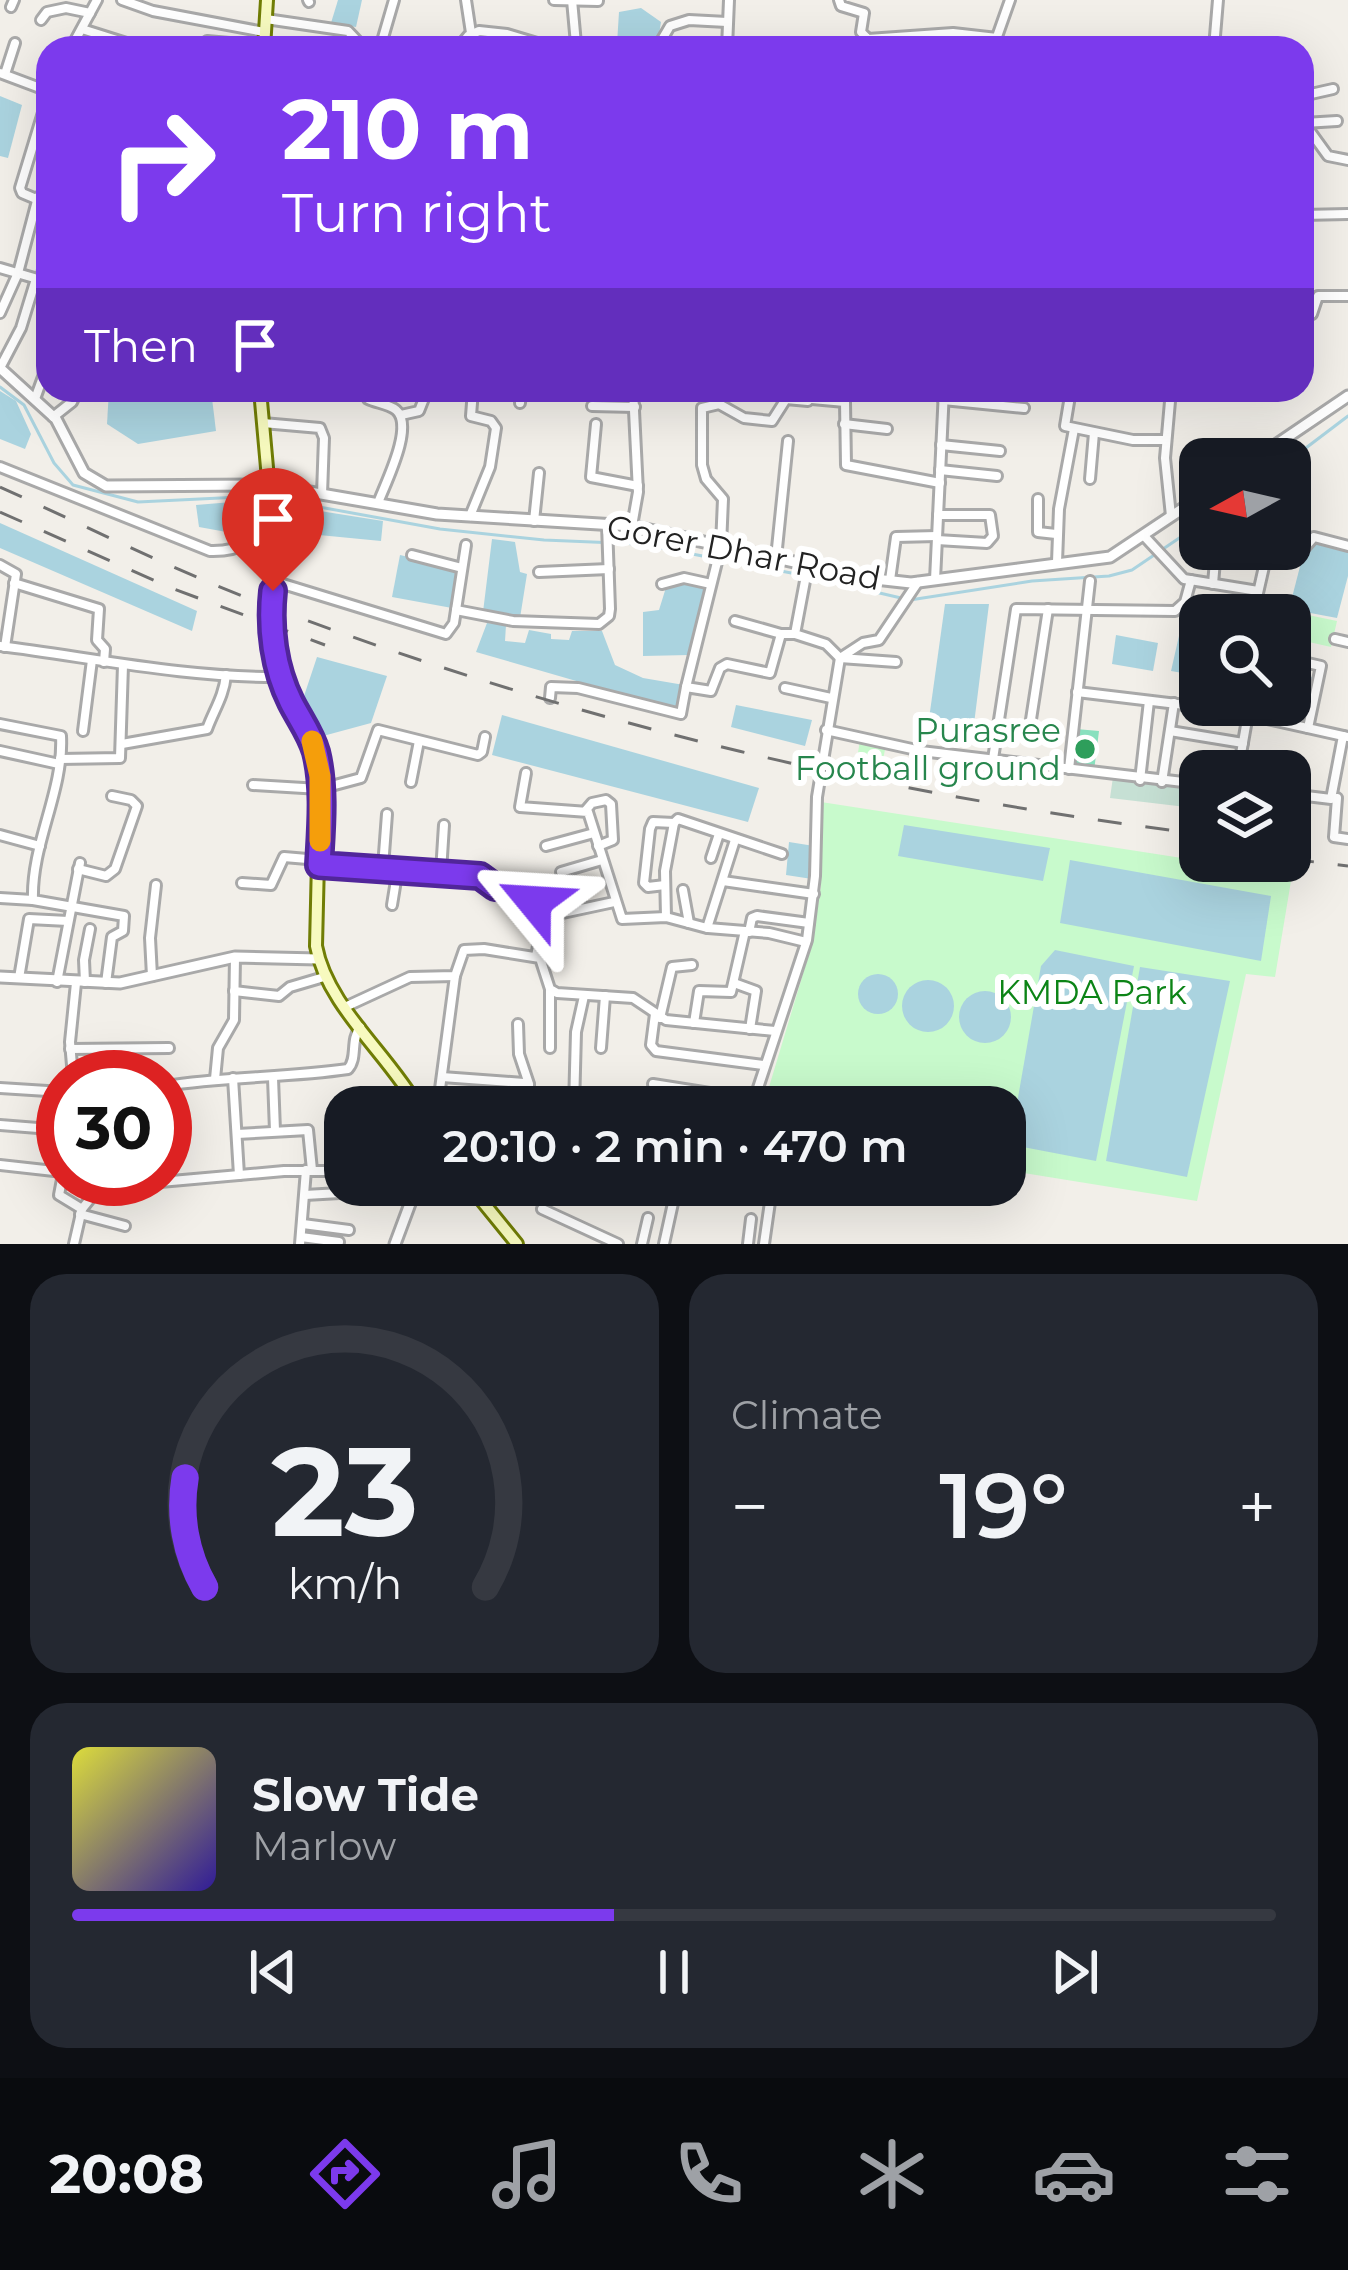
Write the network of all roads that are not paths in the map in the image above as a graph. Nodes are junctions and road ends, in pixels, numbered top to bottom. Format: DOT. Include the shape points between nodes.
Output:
graph roads {
  1 [pos="97,0"];
  2 [pos="122,0"];
  3 [pos="177,0"];
  4 [pos="267,0"];
  5 [pos="394,0"];
  6 [pos="466,0"];
  7 [pos="554,0"];
  8 [pos="573,0"];
  9 [pos="729,0"];
  10 [pos="839,0"];
  11 [pos="1010,0"];
  12 [pos="1218,0"];
  13 [pos="598,1"];
  14 [pos="90,13"];
  15 [pos="179,16"];
  16 [pos="41,20"];
  17 [pos="727,22"];
  18 [pos="265,25"];
  19 [pos="82,28"];
  20 [pos="471,33"];
  21 [pos="504,33"];
  22 [pos="78,36"];
  23 [pos="98,36"];
  24 [pos="264,36"];
  25 [pos="352,36"];
  26 [pos="384,36"];
  27 [pos="468,36"];
  28 [pos="503,36"];
  29 [pos="513,36"];
  30 [pos="575,36"];
  31 [pos="664,36"];
  32 [pos="727,36"];
  33 [pos="859,36"];
  34 [pos="997,36"];
  35 [pos="1215,36"];
  36 [pos="15,43"];
  37 [pos="3,74"];
  38 [pos="36,88"];
  39 [pos="1333,89"];
  40 [pos="1314,93"];
  41 [pos="1337,121"];
  42 [pos="1314,122"];
  43 [pos="36,134"];
  44 [pos="1314,138"];
  45 [pos="1348,160"];
  46 [pos="36,196"];
  47 [pos="36,205"];
  48 [pos="1348,214"];
  49 [pos="1314,215"];
  50 [pos="0,268"];
  51 [pos="18,273"];
  52 [pos="36,278"];
  53 [pos="36,294"];
  54 [pos="1348,296"];
  55 [pos="1314,308"];
  56 [pos="0,313"];
  57 [pos="0,368"];
  58 [pos="1348,396"];
  59 [pos="35,399"];
  60 [pos="38,402"];
  61 [pos="72,402"];
  62 [pos="261,402"];
  63 [pos="374,402"];
  64 [pos="423,402"];
  65 [pos="472,402"];
  66 [pos="634,402"];
  67 [pos="787,402"];
  68 [pos="843,402"];
  69 [pos="944,402"];
  70 [pos="987,402"];
  71 [pos="1069,402"];
  72 [pos="1170,402"];
  73 [pos="719,404"];
  74 [pos="592,406"];
  75 [pos="635,407"];
  76 [pos="1024,408"];
  77 [pos="400,415"];
  78 [pos="53,417"];
  79 [pos="263,423"];
  80 [pos="596,424"];
  81 [pos="844,424"];
  82 [pos="887,429"];
  83 [pos="1075,429"];
  84 [pos="1094,433"];
  85 [pos="1286,438"];
  86 [pos="1166,440"];
  87 [pos="788,441"];
  88 [pos="941,445"];
  89 [pos="1000,451"];
  90 [pos="0,467"];
  91 [pos="940,470"];
  92 [pos="539,473"];
  93 [pos="998,476"];
  94 [pos="1090,479"];
  95 [pos="940,483"];
  96 [pos="638,486"];
  97 [pos="322,494"];
  98 [pos="270,497"];
  99 [pos="1038,500"];
  100 [pos="378,503"];
  101 [pos="1179,510"];
  102 [pos="938,514"];
  103 [pos="470,516"];
  104 [pos="1171,516"];
  105 [pos="534,520"];
  106 [pos="607,524"];
  107 [pos="632,526"];
  108 [pos="1056,534"];
  109 [pos="937,538"];
  110 [pos="1311,541"];
  111 [pos="1149,542"];
  112 [pos="466,545"];
  113 [pos="1348,546"];
  114 [pos="719,554"];
  115 [pos="412,555"];
  116 [pos="776,557"];
  117 [pos="1057,562"];
  118 [pos="0,565"];
  119 [pos="462,568"];
  120 [pos="609,568"];
  121 [pos="1215,570"];
  122 [pos="1263,570"];
  123 [pos="539,572"];
  124 [pos="807,572"];
  125 [pos="890,580"];
  126 [pos="935,580"];
  127 [pos="1191,580"];
  128 [pos="273,581"];
  129 [pos="1090,581"];
  130 [pos="14,584"];
  131 [pos="662,584"];
  132 [pos="711,584"];
  133 [pos="1214,584"];
  134 [pos="915,586"];
  135 [pos="1258,591"];
  136 [pos="1257,594"];
  137 [pos="1048,609"];
  138 [pos="1090,609"];
  139 [pos="456,610"];
  140 [pos="735,621"];
  141 [pos="782,634"];
  142 [pos="795,634"];
  143 [pos="1335,639"];
  144 [pos="1348,642"];
  145 [pos="2,646"];
  146 [pos="840,658"];
  147 [pos="92,660"];
  148 [pos="104,662"];
  149 [pos="896,662"];
  150 [pos="123,664"];
  151 [pos="1311,664"];
  152 [pos="226,675"];
  153 [pos="282,677"];
  154 [pos="686,687"];
  155 [pos="785,688"];
  156 [pos="1077,692"];
  157 [pos="550,698"];
  158 [pos="831,698"];
  159 [pos="1149,701"];
  160 [pos="1174,704"];
  161 [pos="1179,704"];
  162 [pos="1311,714"];
  163 [pos="0,724"];
  164 [pos="1246,726"];
  165 [pos="1299,726"];
  166 [pos="1308,728"];
  167 [pos="826,730"];
  168 [pos="83,731"];
  169 [pos="1170,731"];
  170 [pos="1346,734"];
  171 [pos="485,737"];
  172 [pos="1028,739"];
  173 [pos="419,741"];
  174 [pos="1243,742"];
  175 [pos="122,744"];
  176 [pos="1242,750"];
  177 [pos="0,751"];
  178 [pos="993,759"];
  179 [pos="59,761"];
  180 [pos="1069,769"];
  181 [pos="526,772"];
  182 [pos="1140,780"];
  183 [pos="411,782"];
  184 [pos="1162,782"];
  185 [pos="1179,783"];
  186 [pos="253,785"];
  187 [pos="320,789"];
  188 [pos="1311,795"];
  189 [pos="112,796"];
  190 [pos="1334,797"];
  191 [pos="1348,799"];
  192 [pos="586,810"];
  193 [pos="387,814"];
  194 [pos="674,824"];
  195 [pos="444,825"];
  196 [pos="594,833"];
  197 [pos="719,834"];
  198 [pos="0,836"];
  199 [pos="1348,839"];
  200 [pos="735,840"];
  201 [pos="40,846"];
  202 [pos="546,846"];
  203 [pos="598,846"];
  204 [pos="782,854"];
  205 [pos="711,858"];
  206 [pos="602,860"];
  207 [pos="319,863"];
  208 [pos="383,867"];
  209 [pos="398,868"];
  210 [pos="441,872"];
  211 [pos="561,872"];
  212 [pos="723,881"];
  213 [pos="242,883"];
  214 [pos="156,885"];
  215 [pos="665,885"];
  216 [pos="683,890"];
  217 [pos="814,894"];
  218 [pos="0,898"];
  219 [pos="33,900"];
  220 [pos="614,902"];
  221 [pos="392,905"];
  222 [pos="70,908"];
  223 [pos="666,917"];
  224 [pos="542,920"];
  225 [pos="68,921"];
  226 [pos="689,923"];
  227 [pos="809,923"];
  228 [pos="707,928"];
  229 [pos="90,929"];
  230 [pos="747,932"];
  231 [pos="806,942"];
  232 [pos="536,956"];
  233 [pos="235,957"];
  234 [pos="318,959"];
  235 [pos="692,965"];
  236 [pos="0,976"];
  237 [pos="455,976"];
  238 [pos="324,977"];
  239 [pos="19,978"];
  240 [pos="152,978"];
  241 [pos="57,982"];
  242 [pos="80,983"];
  243 [pos="106,983"];
  244 [pos="734,983"];
  245 [pos="550,989"];
  246 [pos="234,991"];
  247 [pos="584,996"];
  248 [pos="605,996"];
  249 [pos="345,1007"];
  250 [pos="658,1016"];
  251 [pos="694,1023"];
  252 [pos="518,1024"];
  253 [pos="361,1026"];
  254 [pos="750,1029"];
  255 [pos="776,1031"];
  256 [pos="169,1048"];
  257 [pos="550,1048"];
  258 [pos="601,1048"];
  259 [pos="70,1049"];
  260 [pos="763,1065"];
  261 [pos="233,1078"];
  262 [pos="273,1078"];
  263 [pos="442,1078"];
  264 [pos="215,1079"];
  265 [pos="192,1082"];
  266 [pos="653,1084"];
  267 [pos="529,1085"];
  268 [pos="407,1086"];
  269 [pos="440,1086"];
  270 [pos="575,1086"];
  271 [pos="666,1086"];
  272 [pos="758,1086"];
  273 [pos="0,1088"];
  274 [pos="36,1090"];
  275 [pos="0,1125"];
  276 [pos="36,1128"];
  277 [pos="275,1131"];
  278 [pos="238,1134"];
  279 [pos="0,1165"];
  280 [pos="36,1170"];
  281 [pos="309,1170"];
  282 [pos="324,1170"];
  283 [pos="239,1175"];
  284 [pos="192,1179"];
  285 [pos="324,1193"];
  286 [pos="305,1195"];
  287 [pos="74,1206"];
  288 [pos="85,1206"];
  289 [pos="409,1206"];
  290 [pos="485,1206"];
  291 [pos="673,1206"];
  292 [pos="769,1206"];
  293 [pos="542,1209"];
  294 [pos="81,1211"];
  295 [pos="648,1218"];
  296 [pos="751,1219"];
  297 [pos="302,1224"];
  298 [pos="125,1226"];
  299 [pos="349,1230"];
  300 [pos="300,1241"];
  301 [pos="339,1242"];
  302 [pos="514,1243"];
  303 [pos="74,1244"];
  304 [pos="395,1244"];
  305 [pos="618,1244"];
  306 [pos="642,1244"];
  307 [pos="664,1244"];
  308 [pos="748,1244"];
  309 [pos="764,1244"];
  1 -- 14 [label="street"];
  2 -- 15 [label="street"];
  3 -- 15 [label="street"];
  4 -- 18 [label="main road"];
  5 -- 26 [label="street"];
  6 -- 20 [label="street"];
  7 -- 8 [label="street"];
  8 -- 13 [label="street"];
  8 -- 30 [label="street"];
  9 -- 17 [label="street"];
  10 -- 33 [label="street" via="864,13"];
  11 -- 34 [label="street"];
  12 -- 35 [label="street"];
  14 -- 16 [label="street" via="60,8"];
  14 -- 19 [label="street"];
  15 -- 18 [label="street"];
  17 -- 31 [label="street" via="688,20"];
  17 -- 32 [label="street"];
  18 -- 24 [label="main road"];
  18 -- 25 [label="street"];
  19 -- 22 [label="street"];
  19 -- 23 [label="street"];
  20 -- 21 [label="street"];
  20 -- 27 [label="street"];
  21 -- 28 [label="street"];
  21 -- 29 [label="street"];
  36 -- 37 [label="street"];
  37 -- 38 [label="street"];
  39 -- 40 [label="street"];
  41 -- 42 [label="street"];
  43 -- 46 [label="street" via="20,188"];
  44 -- 45 [label="street" via="1324,152"];
  47 -- 51 [label="street"];
  48 -- 49 [label="street"];
  50 -- 51 [label="street"];
  51 -- 52 [label="street"];
  51 -- 56 [label="street"];
  53 -- 57 [label="street"];
  54 -- 55 [label="street" via="1318,296"];
  57 -- 59 [label="street, Gorer Dhar Road"];
  58 -- 85 [label="street"];
  60 -- 78 [label="street, Gorer Dhar Road"];
  61 -- 78 [label="street"];
  62 -- 79 [label="main road"];
  63 -- 77 [label="street"];
  64 -- 77 [label="street" via="419,411"];
  65 -- 103 [label="street" via="471,416 496,428"];
  66 -- 75 [label="street"];
  67 -- 73 [label="street" via="767,422"];
  68 -- 81 [label="street"];
  69 -- 88 [label="street"];
  70 -- 76 [label="street"];
  71 -- 83 [label="street" via="1064,424"];
  72 -- 86 [label="street"];
  73 -- 114 [label="street" via="702,408 699,430 703,473 723,499"];
  74 -- 75 [label="street"];
  75 -- 96 [label="street"];
  77 -- 100 [label="street" via="399,448"];
  78 -- 98 [label="street, Gorer Dhar Road" via="77,465 106,486"];
  79 -- 97 [label="street" via="320,428"];
  79 -- 98 [label="main road"];
  80 -- 96 [label="street" via="591,477"];
  81 -- 82 [label="street"];
  81 -- 95 [label="street" via="850,467"];
  83 -- 84 [label="street"];
  83 -- 108 [label="street"];
  84 -- 86 [label="street"];
  84 -- 94 [label="street"];
  86 -- 104 [label="street"];
  87 -- 116 [label="street"];
  88 -- 89 [label="street"];
  88 -- 91 [label="street"];
  90 -- 98 [label="street" via="210,551 231,552 256,538"];
  91 -- 93 [label="street"];
  91 -- 95 [label="street"];
  92 -- 105 [label="street"];
  95 -- 102 [label="street"];
  96 -- 107 [label="street"];
  97 -- 98 [label="street, Gorer Dhar Road"];
  97 -- 100 [label="street, Gorer Dhar Road"];
  98 -- 128 [label="main road"];
  99 -- 108 [label="street" via="1038,532"];
  100 -- 103 [label="street, Gorer Dhar Road"];
  101 -- 104 [label="street, Gorer Dhar Road"];
  102 -- 109 [label="street"];
  102 -- 109 [label="street" via="990,515 993,536"];
  103 -- 105 [label="street, Gorer Dhar Road"];
  104 -- 111 [label="street, Gorer Dhar Road"];
  105 -- 106 [label="street, Gorer Dhar Road"];
  106 -- 107 [label="street, Gorer Dhar Road"];
  106 -- 120 [label="street"];
  107 -- 114 [label="street, Gorer Dhar Road"];
  108 -- 117 [label="street"];
  109 -- 125 [label="street" via="896,537"];
  109 -- 126 [label="street"];
  110 -- 113 [label="street"];
  111 -- 117 [label="street, Gorer Dhar Road" via="1110,557"];
  111 -- 127 [label="street"];
  112 -- 119 [label="street"];
  114 -- 116 [label="street, Gorer Dhar Road"];
  114 -- 132 [label="street"];
  115 -- 119 [label="street"];
  116 -- 124 [label="street, Gorer Dhar Road"];
  117 -- 126 [label="street, Gorer Dhar Road"];
  118 -- 130 [label="street" via="14,572"];
  119 -- 139 [label="street"];
  120 -- 123 [label="street"];
  120 -- 139 [label="street" via="609,616 599,624"];
  121 -- 133 [label="street"];
  122 -- 135 [label="street"];
  124 -- 125 [label="street, Gorer Dhar Road"];
  124 -- 142 [label="street"];
  125 -- 134 [label="street, Gorer Dhar Road"];
  126 -- 134 [label="street, Gorer Dhar Road"];
  127 -- 133 [label="street"];
  127 -- 138 [label="street" via="1175,611"];
  128 -- 139 [label="street" via="446,634"];
  128 -- 153 [label="main road"];
  129 -- 138 [label="street"];
  130 -- 145 [label="street"];
  130 -- 148 [label="street" via="99,609"];
  131 -- 132 [label="street"];
  132 -- 154 [label="street"];
  133 -- 135 [label="street"];
  134 -- 146 [label="street" via="879,640"];
  135 -- 136 [label="street"];
  137 -- 138 [label="street"];
  137 -- 172 [label="street"];
  137 -- 178 [label="street" via="1013,613"];
  138 -- 156 [label="street"];
  140 -- 141 [label="street"];
  141 -- 142 [label="street"];
  141 -- 154 [label="street" via="770,673 723,665 711,691"];
  142 -- 146 [label="street"];
  143 -- 144 [label="street"];
  145 -- 147 [label="street"];
  146 -- 149 [label="street"];
  146 -- 158 [label="street"];
  147 -- 148 [label="street"];
  147 -- 168 [label="street"];
  148 -- 150 [label="street"];
  150 -- 152 [label="street"];
  150 -- 175 [label="street"];
  151 -- 162 [label="street" via="1321,666"];
  152 -- 153 [label="street"];
  152 -- 175 [label="street" via="207,729"];
  153 -- 187 [label="main road" via="315,747"];
  154 -- 157 [label="street" via="678,715 578,688 550,687"];
  155 -- 158 [label="street"];
  156 -- 159 [label="street"];
  156 -- 180 [label="street"];
  158 -- 167 [label="street"];
  159 -- 160 [label="street"];
  159 -- 182 [label="street"];
  160 -- 161 [label="street"];
  160 -- 169 [label="street"];
  163 -- 179 [label="street" via="58,733"];
  164 -- 174 [label="street"];
  165 -- 166 [label="street"];
  166 -- 170 [label="street"];
  167 -- 178 [label="street"];
  167 -- 217 [label="street"];
  169 -- 174 [label="street"];
  169 -- 184 [label="street"];
  170 -- 190 [label="street"];
  171 -- 173 [label="street" via="478,755"];
  173 -- 183 [label="street"];
  173 -- 187 [label="street" via="378,730 361,778"];
  174 -- 176 [label="street"];
  175 -- 179 [label="street" via="115,760"];
  177 -- 179 [label="street"];
  178 -- 180 [label="street"];
  179 -- 201 [label="street"];
  180 -- 182 [label="street"];
  181 -- 192 [label="street" via="520,807"];
  182 -- 184 [label="street"];
  184 -- 185 [label="street"];
  186 -- 187 [label="street"];
  187 -- 207 [label="main road"];
  188 -- 190 [label="street"];
  189 -- 222 [label="street" via="137,806 115,869 106,876 79,866"];
  190 -- 191 [label="street"];
  190 -- 199 [label="street" via="1334,837"];
  192 -- 196 [label="street"];
  192 -- 203 [label="street" via="611,804 613,840"];
  193 -- 208 [label="street"];
  194 -- 197 [label="street" via="681,819"];
  194 -- 215 [label="street"];
  194 -- 215 [label="street" via="651,824 644,883"];
  195 -- 210 [label="street"];
  196 -- 202 [label="street"];
  196 -- 203 [label="street"];
  197 -- 200 [label="street"];
  197 -- 205 [label="street"];
  198 -- 201 [label="street"];
  200 -- 204 [label="street"];
  200 -- 212 [label="street"];
  201 -- 219 [label="street"];
  203 -- 206 [label="street"];
  206 -- 211 [label="street"];
  206 -- 220 [label="street"];
  207 -- 208 [label="street"];
  207 -- 213 [label="street" via="284,857 271,885"];
  207 -- 234 [label="main road"];
  208 -- 209 [label="street"];
  209 -- 210 [label="street"];
  209 -- 221 [label="street"];
  210 -- 224 [label="street" via="518,888"];
  212 -- 217 [label="street"];
  212 -- 228 [label="street"];
  214 -- 240 [label="street"];
  215 -- 223 [label="street"];
  216 -- 226 [label="street"];
  217 -- 227 [label="street"];
  218 -- 219 [label="street"];
  219 -- 222 [label="street"];
  220 -- 223 [label="street" via="622,919"];
  220 -- 224 [label="street"];
  222 -- 225 [label="street"];
  222 -- 243 [label="street" via="125,918 112,938"];
  223 -- 226 [label="street"];
  224 -- 232 [label="street"];
  225 -- 239 [label="street" via="28,919"];
  225 -- 241 [label="street"];
  226 -- 228 [label="street"];
  227 -- 230 [label="street" via="754,916"];
  227 -- 231 [label="street"];
  228 -- 230 [label="street"];
  229 -- 242 [label="street"];
  230 -- 231 [label="street"];
  230 -- 244 [label="street"];
  231 -- 255 [label="street"];
  232 -- 237 [label="street" via="470,948"];
  232 -- 245 [label="street"];
  233 -- 234 [label="street"];
  233 -- 240 [label="street"];
  233 -- 246 [label="street"];
  234 -- 238 [label="main road"];
  235 -- 250 [label="street" via="672,967"];
  236 -- 239 [label="street"];
  237 -- 249 [label="street" via="410,976"];
  237 -- 263 [label="street"];
  238 -- 246 [label="street" via="279,996"];
  238 -- 249 [label="main road"];
  239 -- 241 [label="street"];
  240 -- 243 [label="street"];
  241 -- 242 [label="street"];
  242 -- 243 [label="street"];
  242 -- 259 [label="street"];
  244 -- 251 [label="street" via="730,993 699,991"];
  244 -- 254 [label="street" via="756,991"];
  245 -- 247 [label="street"];
  245 -- 257 [label="street"];
  246 -- 264 [label="street"];
  247 -- 248 [label="street"];
  247 -- 270 [label="street"];
  248 -- 250 [label="street" via="640,1000"];
  248 -- 258 [label="street"];
  249 -- 253 [label="main road"];
  250 -- 251 [label="street"];
  250 -- 260 [label="street" via="656,1051"];
  251 -- 254 [label="street"];
  252 -- 267 [label="street"];
  253 -- 262 [label="street" via="348,1069"];
  253 -- 268 [label="main road"];
  254 -- 255 [label="street"];
  255 -- 260 [label="street"];
  256 -- 259 [label="street"];
  260 -- 272 [label="street"];
  261 -- 262 [label="street"];
  261 -- 264 [label="street"];
  261 -- 278 [label="street"];
  262 -- 277 [label="street"];
  263 -- 267 [label="street"];
  263 -- 269 [label="street"];
  264 -- 265 [label="street"];
  266 -- 271 [label="street"];
  273 -- 274 [label="street"];
  275 -- 276 [label="street"];
  277 -- 278 [label="street"];
  277 -- 281 [label="street" via="309,1131"];
  278 -- 283 [label="street"];
  279 -- 280 [label="street"];
  281 -- 282 [label="street"];
  281 -- 283 [label="street"];
  281 -- 286 [label="street"];
  283 -- 284 [label="street"];
  285 -- 286 [label="street"];
  286 -- 297 [label="street"];
  287 -- 294 [label="street"];
  288 -- 294 [label="street"];
  289 -- 304 [label="street"];
  290 -- 302 [label="main road"];
  291 -- 307 [label="street"];
  292 -- 309 [label="street"];
  293 -- 305 [label="street"];
  294 -- 298 [label="street"];
  294 -- 303 [label="street"];
  295 -- 306 [label="street"];
  296 -- 308 [label="street"];
  297 -- 299 [label="street"];
  297 -- 300 [label="street"];
  300 -- 301 [label="street"];
}
